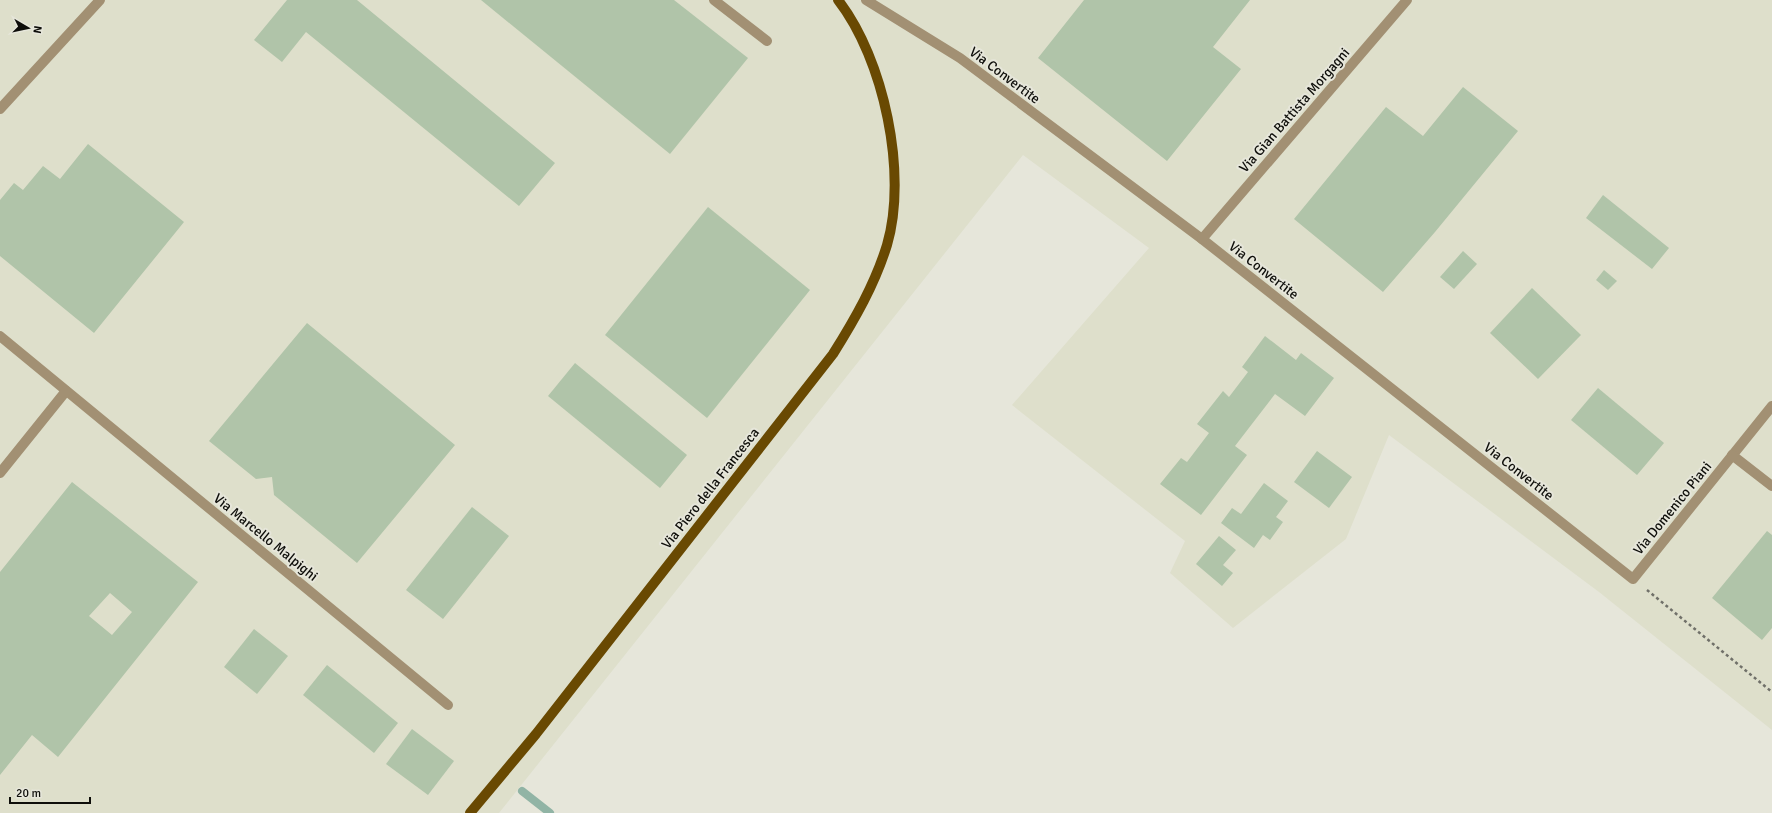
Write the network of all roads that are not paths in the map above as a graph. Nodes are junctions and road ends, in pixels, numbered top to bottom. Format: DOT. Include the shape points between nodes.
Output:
graph roads {
  1 [pos="100,0"];
  2 [pos="714,0"];
  3 [pos="838,0"];
  4 [pos="866,0"];
  5 [pos="1407,0"];
  6 [pos="766,40"];
  7 [pos="0,109"];
  8 [pos="1202,239"];
  9 [pos="0,336"];
  10 [pos="66,391"];
  11 [pos="1772,406"];
  12 [pos="1732,455"];
  13 [pos="0,474"];
  14 [pos="1772,486"];
  15 [pos="1633,579"];
  16 [pos="448,705"];
  17 [pos="470,813"];
  1 -- 7 [label="street"];
  2 -- 6 [label="street"];
  3 -- 17 [label="main road, Via Piero della Francesca" via="858,32 874,69 893,145 893,213 887,244 875,279 833,354 541,728"];
  4 -- 8 [label="street, Via Convertite" via="960,58"];
  5 -- 8 [label="street, Via Gian Battista Morgagni"];
  8 -- 15 [label="street, Via Convertite"];
  9 -- 10 [label="street, Via Marcello Malpighi"];
  10 -- 13 [label="street"];
  10 -- 16 [label="street, Via Marcello Malpighi"];
  11 -- 12 [label="street, Via Domenico Piani"];
  12 -- 14 [label="street"];
  12 -- 15 [label="street, Via Domenico Piani"];
}
